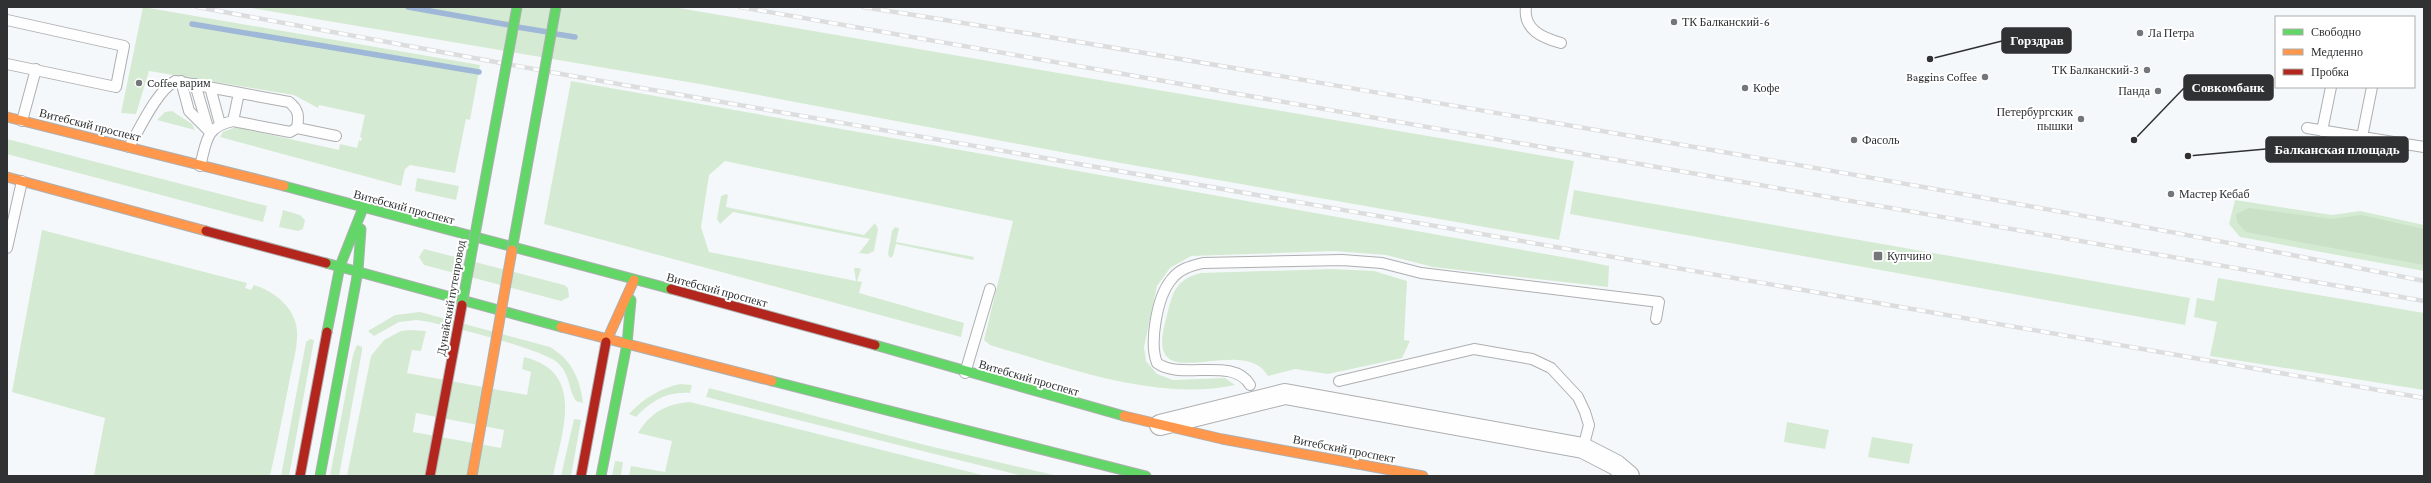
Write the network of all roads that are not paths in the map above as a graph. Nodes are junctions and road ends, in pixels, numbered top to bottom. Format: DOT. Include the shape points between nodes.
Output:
graph roads {
  1 [pos="517,7"];
  2 [pos="556,7"];
  3 [pos="1526,7"];
  4 [pos="7,20"];
  5 [pos="1561,43"];
  6 [pos="7,64"];
  7 [pos="36,70"];
  8 [pos="181,80"];
  9 [pos="195,84"];
  10 [pos="210,87"];
  11 [pos="2330,88"];
  12 [pos="2372,88"];
  13 [pos="239,93"];
  14 [pos="7,118"];
  15 [pos="22,121"];
  16 [pos="233,121"];
  17 [pos="220,124"];
  18 [pos="297,128"];
  19 [pos="2307,128"];
  20 [pos="2322,131"];
  21 [pos="210,132"];
  22 [pos="336,136"];
  23 [pos="2362,137"];
  24 [pos="129,146"];
  25 [pos="2424,147"];
  26 [pos="200,166"];
  27 [pos="7,177"];
  28 [pos="22,181"];
  29 [pos="363,208"];
  30 [pos="9,232"];
  31 [pos="7,248"];
  32 [pos="340,266"];
  33 [pos="358,271"];
  34 [pos="634,280"];
  35 [pos="990,288"];
  36 [pos="1656,319"];
  37 [pos="607,339"];
  38 [pos="627,344"];
  39 [pos="965,373"];
  40 [pos="1339,381"];
  41 [pos="1250,385"];
  42 [pos="1160,425"];
  43 [pos="1583,448"];
  44 [pos="300,476"];
  45 [pos="320,476"];
  46 [pos="430,476"];
  47 [pos="472,476"];
  48 [pos="581,476"];
  49 [pos="601,476"];
  50 [pos="1146,476"];
  51 [pos="1423,476"];
  52 [pos="1629,476"];
  1 -- 46 [label="main road, Дунайский путепровод, bridge"];
  2 -- 47 [label="main road, bridge"];
  3 -- 5 [label="lane" via="1527,21 1534,32 1545,39"];
  4 -- 7 [label="lane" via="124,46 116,87"];
  6 -- 7 [label="lane"];
  7 -- 15 [label="lane"];
  8 -- 9 [label="lane"];
  8 -- 21 [label="lane" via="189,111"];
  8 -- 24 [label="lane" via="170,84"];
  9 -- 10 [label="lane"];
  9 -- 21 [label="lane"];
  10 -- 13 [label="lane"];
  10 -- 17 [label="lane"];
  11 -- 20 [label="lane"];
  12 -- 23 [label="lane"];
  13 -- 16 [label="lane"];
  13 -- 18 [label="lane" via="289,102 298,111"];
  14 -- 15 [label="main road, Витебский проспект"];
  15 -- 24 [label="main road, Витебский проспект"];
  16 -- 17 [label="lane"];
  16 -- 18 [label="lane" via="290,132"];
  17 -- 21 [label="lane"];
  18 -- 22 [label="lane"];
  19 -- 20 [label="lane"];
  20 -- 23 [label="lane"];
  21 -- 26 [label="lane"];
  23 -- 25 [label="lane"];
  24 -- 26 [label="main road, Витебский проспект"];
  26 -- 29 [label="main road, Витебский проспект"];
  27 -- 28 [label="main road"];
  28 -- 30 [label="lane"];
  28 -- 32 [label="main road"];
  29 -- 32 [label="main road"];
  29 -- 33 [label="main road"];
  29 -- 34 [label="main road, Витебский проспект"];
  30 -- 31 [label="lane"];
  32 -- 33 [label="main road"];
  32 -- 44 [label="main road"];
  33 -- 37 [label="main road"];
  33 -- 45 [label="main road"];
  34 -- 37 [label="main road"];
  34 -- 38 [label="main road"];
  34 -- 39 [label="main road, Витебский проспект" via="870,344"];
  35 -- 39 [label="lane"];
  36 -- 41 [label="lane" via="1659,302 1421,273 1382,263 1334,260 1203,263 1189,266 1179,272 1165,287 1152,344 1157,363 1174,370 1227,371 1241,376"];
  37 -- 38 [label="main road"];
  37 -- 48 [label="main road"];
  38 -- 49 [label="main road"];
  38 -- 50 [label="main road"];
  39 -- 42 [label="main road, Витебский проспект"];
  40 -- 43 [label="lane" via="1474,349 1532,359 1551,368 1578,397 1589,425"];
  42 -- 43 [label="street" via="1285,394"];
  42 -- 51 [label="main road, Витебский проспект"];
  43 -- 52 [label="street" via="1616,465"];
}
